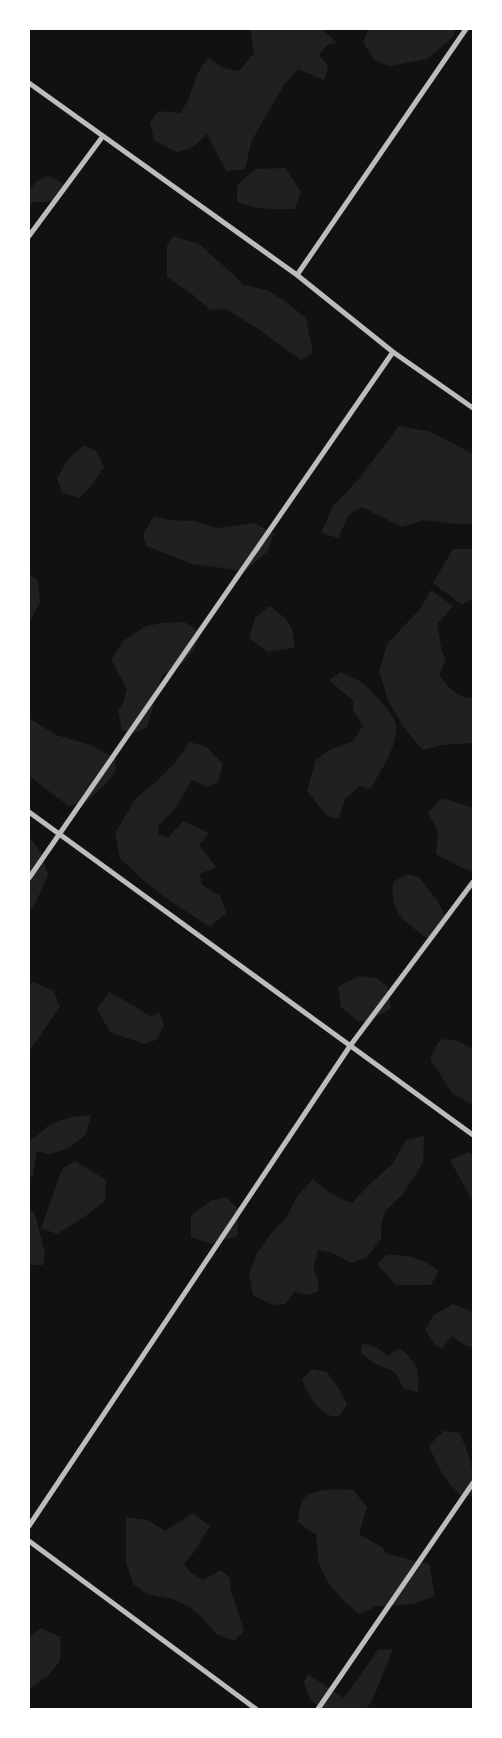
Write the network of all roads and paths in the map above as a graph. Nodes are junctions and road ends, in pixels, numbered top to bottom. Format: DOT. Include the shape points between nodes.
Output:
graph roads {
  1 [pos="466,29"];
  2 [pos="29,83"];
  3 [pos="103,136"];
  4 [pos="29,236"];
  5 [pos="297,275"];
  6 [pos="393,352"];
  7 [pos="473,408"];
  8 [pos="29,812"];
  9 [pos="59,833"];
  10 [pos="29,878"];
  11 [pos="473,882"];
  12 [pos="350,1046"];
  13 [pos="473,1135"];
  14 [pos="473,1483"];
  15 [pos="29,1526"];
  16 [pos="29,1541"];
  17 [pos="256,1709"];
  18 [pos="318,1709"];
  1 -- 5 [label="street"];
  2 -- 3 [label="street"];
  3 -- 4 [label="street"];
  3 -- 5 [label="street"];
  5 -- 6 [label="street"];
  6 -- 7 [label="street"];
  6 -- 9 [label="street"];
  8 -- 9 [label="street"];
  9 -- 10 [label="street"];
  9 -- 12 [label="street"];
  11 -- 12 [label="street"];
  12 -- 13 [label="street"];
  12 -- 15 [label="street"];
  14 -- 18 [label="street"];
  16 -- 17 [label="street"];
}
